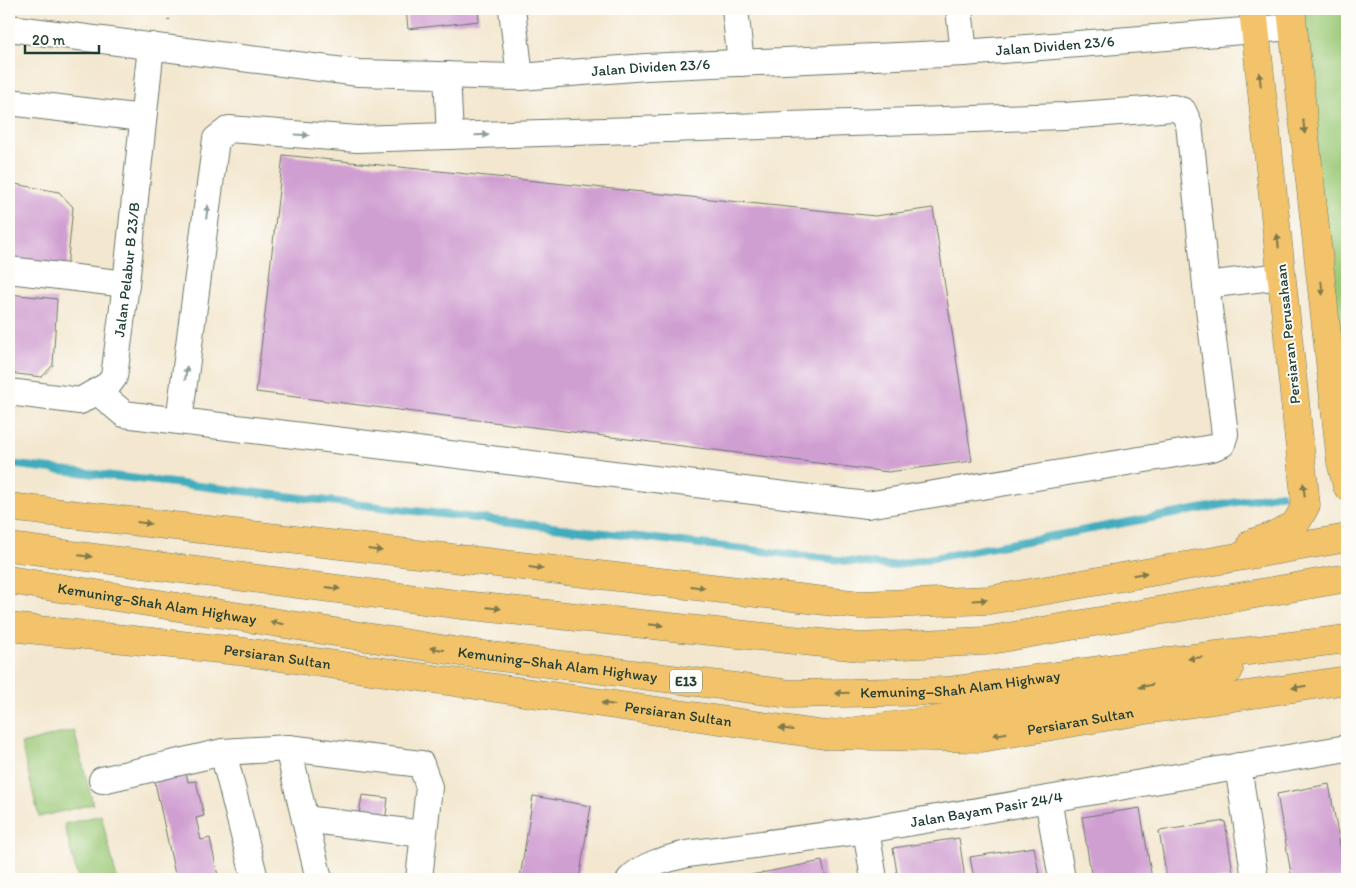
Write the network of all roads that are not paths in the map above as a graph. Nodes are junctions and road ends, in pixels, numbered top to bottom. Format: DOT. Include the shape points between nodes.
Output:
graph roads {
  1 [pos="512,9"];
  2 [pos="735,9"];
  3 [pos="959,9"];
  4 [pos="1292,18"];
  5 [pos="1254,20"];
  6 [pos="9,28"];
  7 [pos="151,46"];
  8 [pos="964,53"];
  9 [pos="741,63"];
  10 [pos="447,75"];
  11 [pos="520,77"];
  12 [pos="9,102"];
  13 [pos="143,118"];
  14 [pos="450,136"];
  15 [pos="9,270"];
  16 [pos="1281,276"];
  17 [pos="126,284"];
  18 [pos="1206,285"];
  19 [pos="9,392"];
  20 [pos="98,392"];
  21 [pos="180,421"];
  22 [pos="1347,486"];
  23 [pos="9,507"];
  24 [pos="1347,538"];
  25 [pos="9,547"];
  26 [pos="1169,569"];
  27 [pos="1347,578"];
  28 [pos="18,581"];
  29 [pos="9,627"];
  30 [pos="1347,640"];
  31 [pos="1347,680"];
  32 [pos="825,735"];
  33 [pos="288,748"];
  34 [pos="1347,748"];
  35 [pos="223,752"];
  36 [pos="1238,766"];
  37 [pos="102,780"];
  38 [pos="1048,799"];
  39 [pos="305,819"];
  40 [pos="866,830"];
  41 [pos="423,834"];
  42 [pos="255,879"];
  43 [pos="319,879"];
  44 [pos="419,879"];
  45 [pos="630,879"];
  46 [pos="874,879"];
  47 [pos="1062,879"];
  48 [pos="1255,879"];
  1 -- 11 [label="street"];
  2 -- 9 [label="street"];
  3 -- 8 [label="street"];
  4 -- 5 [label="street, Jalan Dividen 23/6"];
  4 -- 22 [label="main road, one-way" via="1341,462"];
  5 -- 8 [label="street, Jalan Dividen 23/6"];
  16 -- 5 [label="main road, Persiaran Perusahaan, one-way"];
  6 -- 7 [label="street, Jalan Dividen 23/6"];
  7 -- 10 [label="street, Jalan Dividen 23/6" via="359,73"];
  7 -- 13 [label="street, Jalan Pelabur B 23/B"];
  8 -- 9 [label="street, Jalan Dividen 23/6"];
  9 -- 11 [label="street, Jalan Dividen 23/6"];
  10 -- 11 [label="street, Jalan Dividen 23/6"];
  10 -- 14 [label="street"];
  12 -- 13 [label="street"];
  13 -- 17 [label="street, Jalan Pelabur B 23/B"];
  14 -- 18 [label="street, one-way" via="1065,116 1173,108 1184,111 1188,124"];
  21 -- 14 [label="street, one-way" via="216,139 229,129 356,139"];
  15 -- 17 [label="street"];
  16 -- 18 [label="street"];
  26 -- 16 [label="main road, Persiaran Perusahaan, one-way" via="1270,537 1295,525 1306,504"];
  17 -- 20 [label="street, Jalan Pelabur B 23/B" via="114,377"];
  18 -- 21 [label="street" via="1225,434 1222,444 1133,462 867,505"];
  19 -- 20 [label="street, Jalan Pelabur B 23/B" via="80,401"];
  20 -- 21 [label="street" via="124,414"];
  23 -- 26 [label="main road, one-way" via="860,606 989,600"];
  24 -- 26 [label="main road"];
  25 -- 27 [label="main road, one-way" via="463,605 860,647 985,642"];
  30 -- 28 [label="main road, Kemuning–Shah Alam Highway / E13, one-way" via="948,691 790,694 460,652"];
  32 -- 29 [label="main road, Persiaran Sultan, one-way" via="238,651"];
  30 -- 32 [label="main road, one-way" via="1216,673 1118,692 990,714"];
  31 -- 32 [label="main road, Persiaran Sultan, one-way" via="981,738"];
  33 -- 35 [label="street"];
  33 -- 39 [label="street"];
  33 -- 41 [label="street" via="421,764 428,787"];
  34 -- 36 [label="street, Jalan Bayam Pasir 24/4"];
  35 -- 37 [label="street"];
  35 -- 42 [label="street"];
  36 -- 38 [label="street, Jalan Bayam Pasir 24/4"];
  36 -- 48 [label="street"];
  38 -- 40 [label="street, Jalan Bayam Pasir 24/4"];
  38 -- 47 [label="street"];
  39 -- 41 [label="street"];
  39 -- 43 [label="street"];
  40 -- 45 [label="street, Jalan Bayam Pasir 24/4" via="687,854 660,861"];
  40 -- 46 [label="street"];
  41 -- 44 [label="street"];
}
